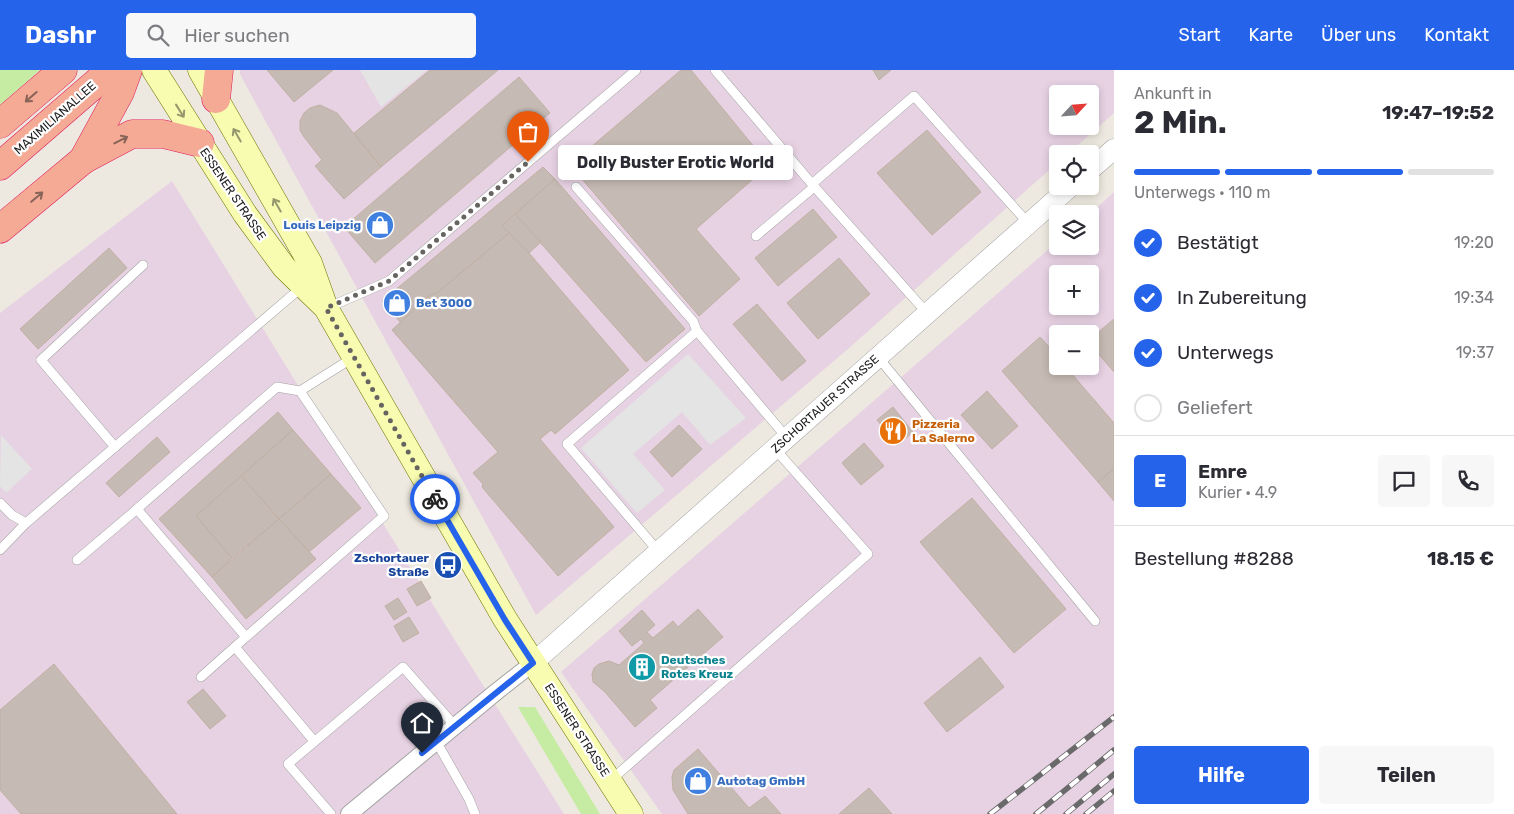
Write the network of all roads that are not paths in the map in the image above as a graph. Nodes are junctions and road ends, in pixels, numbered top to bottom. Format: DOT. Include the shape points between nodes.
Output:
graph roads {
  1 [pos="62,70"];
  2 [pos="154,70"];
  3 [pos="200,70"];
  4 [pos="219,70"];
  5 [pos="636,70"];
  6 [pos="715,70"];
  7 [pos="122,71"];
  8 [pos="216,99"];
  9 [pos="0,124"];
  10 [pos="200,144"];
  11 [pos="1114,150"];
  12 [pos="83,160"];
  13 [pos="1099,162"];
  14 [pos="0,166"];
  15 [pos="813,185"];
  16 [pos="576,187"];
  17 [pos="1061,195"];
  18 [pos="1028,223"];
  19 [pos="0,229"];
  20 [pos="756,236"];
  21 [pos="143,265"];
  22 [pos="304,286"];
  23 [pos="326,308"];
  24 [pos="928,313"];
  25 [pos="697,331"];
  26 [pos="354,357"];
  27 [pos="878,357"];
  28 [pos="300,391"];
  29 [pos="781,443"];
  30 [pos="115,447"];
  31 [pos="0,503"];
  32 [pos="137,509"];
  33 [pos="26,523"];
  34 [pos="0,550"];
  35 [pos="658,551"];
  36 [pos="77,560"];
  37 [pos="1095,621"];
  38 [pos="246,637"];
  39 [pos="235,647"];
  40 [pos="533,663"];
  41 [pos="201,677"];
  42 [pos="454,726"];
  43 [pos="314,741"];
  44 [pos="436,741"];
  45 [pos="611,781"];
  46 [pos="331,814"];
  47 [pos="349,814"];
  48 [pos="475,814"];
  49 [pos="631,814"];
  1 -- 9 [label="highway, one-way"];
  2 -- 10 [label="main road, ESSENER STRASSE, one-way"];
  3 -- 8 [label="main road, ESSENER STRASSE"];
  4 -- 8 [label="highway"];
  5 -- 23 [label="lane" via="389,281"];
  6 -- 15 [label="lane"];
  7 -- 12 [label="highway" via="120,92"];
  7 -- 14 [label="highway, MAXIMILIANALLEE"];
  23 -- 8 [label="main road, ESSENER STRASSE, one-way" via="310,263"];
  12 -- 10 [label="highway, one-way" via="132,134 163,134"];
  10 -- 22 [label="main road, ESSENER STRASSE" via="245,214 284,267"];
  11 -- 13 [label="street"];
  19 -- 12 [label="highway, one-way"];
  15 -- 18 [label="lane" via="914,96"];
  15 -- 20 [label="lane"];
  15 -- 24 [label="lane"];
  16 -- 25 [label="lane" via="693,321"];
  17 -- 18 [label="street, ZSCHORTAUER STRASSE"];
  18 -- 24 [label="street, ZSCHORTAUER STRASSE"];
  21 -- 30 [label="lane" via="41,360"];
  22 -- 23 [label="main road, ESSENER STRASSE"];
  22 -- 30 [label="lane"];
  23 -- 26 [label="main road, ESSENER STRASSE"];
  24 -- 27 [label="street, ZSCHORTAUER STRASSE"];
  25 -- 29 [label="lane"];
  25 -- 35 [label="lane" via="567,444"];
  26 -- 28 [label="lane"];
  26 -- 40 [label="main road, ESSENER STRASSE"];
  27 -- 29 [label="street, ZSCHORTAUER STRASSE"];
  27 -- 37 [label="lane"];
  28 -- 32 [label="lane" via="277,387"];
  28 -- 38 [label="lane" via="384,516"];
  29 -- 35 [label="street, ZSCHORTAUER STRASSE"];
  29 -- 45 [label="lane" via="868,554"];
  30 -- 33 [label="lane"];
  31 -- 33 [label="lane"];
  32 -- 36 [label="lane"];
  32 -- 38 [label="lane"];
  33 -- 34 [label="lane"];
  35 -- 40 [label="street, ZSCHORTAUER STRASSE"];
  38 -- 39 [label="lane"];
  39 -- 41 [label="lane"];
  39 -- 43 [label="lane"];
  40 -- 42 [label="street, ZSCHORTAUER STRASSE"];
  40 -- 45 [label="main road, ESSENER STRASSE"];
  42 -- 43 [label="lane" via="403,667"];
  42 -- 44 [label="street, ZSCHORTAUER STRASSE"];
  43 -- 46 [label="lane" via="288,764"];
  44 -- 47 [label="street, ZSCHORTAUER STRASSE"];
  44 -- 48 [label="lane"];
  45 -- 49 [label="main road, ESSENER STRASSE"];
}
